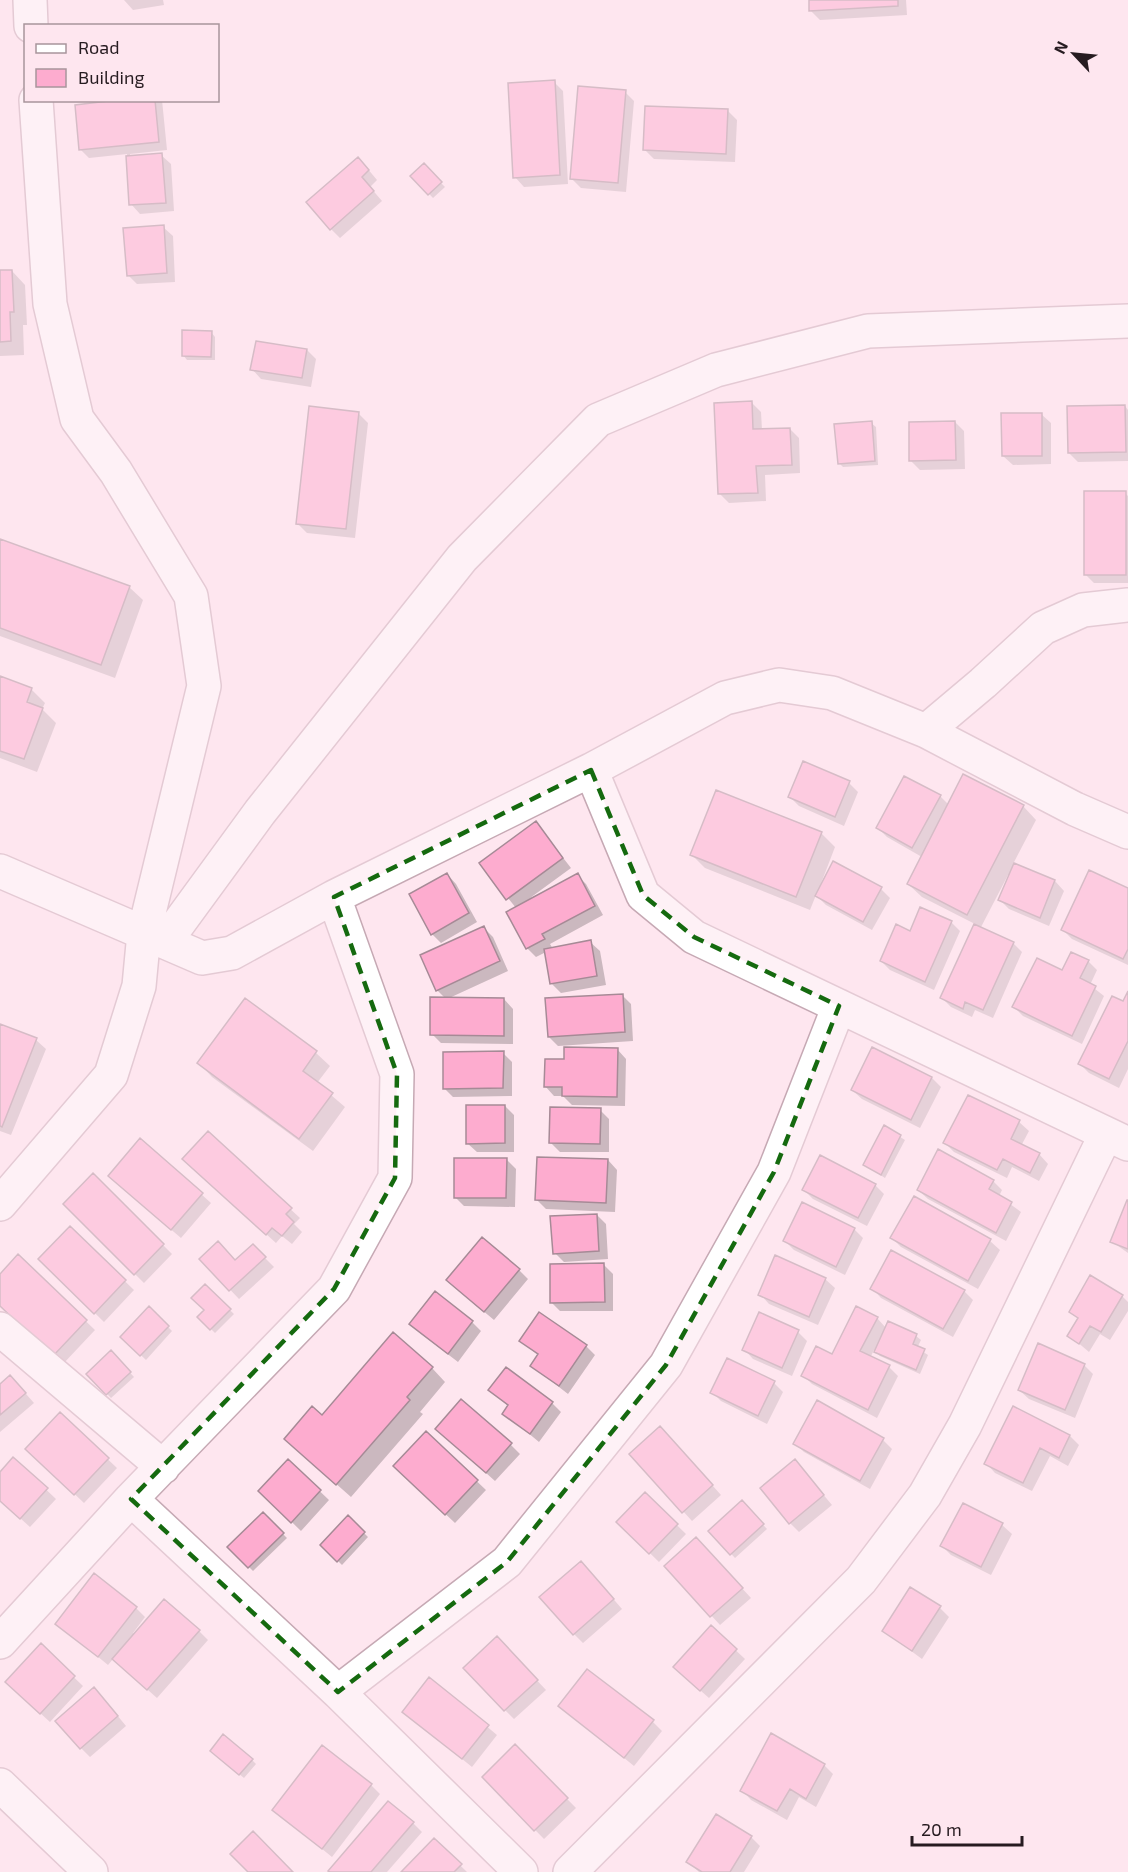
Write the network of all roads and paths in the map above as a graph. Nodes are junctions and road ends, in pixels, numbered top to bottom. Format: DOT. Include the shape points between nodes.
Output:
graph roads {
  1 [pos="30,0"];
  2 [pos="31,24"];
  3 [pos="36,102"];
  4 [pos="1128,321"];
  5 [pos="1128,605"];
  6 [pos="926,731"];
  7 [pos="591,771"];
  8 [pos="1128,832"];
  9 [pos="0,872"];
  10 [pos="334,897"];
  11 [pos="155,937"];
  12 [pos="839,1006"];
  13 [pos="1117,1139"];
  14 [pos="0,1204"];
  15 [pos="0,1329"];
  16 [pos="163,1467"];
  17 [pos="131,1499"];
  18 [pos="0,1642"];
  19 [pos="338,1692"];
  20 [pos="0,1785"];
  21 [pos="91,1872"];
  22 [pos="521,1872"];
  23 [pos="570,1872"];
  1 -- 2 [label="street"];
  3 -- 11 [label="street" via="50,304 78,420 116,472 191,596 204,686"];
  4 -- 11 [label="street" via="868,331 716,370 598,420 462,558"];
  5 -- 6 [label="street" via="1083,610 1043,628"];
  6 -- 7 [label="street" via="832,693 779,685 725,698"];
  6 -- 8 [label="street" via="1075,809"];
  7 -- 10 [label="street"];
  7 -- 12 [label="street" via="643,895 694,937"];
  9 -- 11 [label="street"];
  10 -- 11 [label="street" via="232,953 202,958"];
  10 -- 16 [label="street" via="397,1074 395,1178 334,1289"];
  11 -- 14 [label="street" via="111,1075"];
  12 -- 13 [label="street"];
  12 -- 19 [label="street" via="774,1172 666,1365 507,1562"];
  13 -- 23 [label="street" via="965,1425 924,1495 861,1580"];
  15 -- 16 [label="street"];
  16 -- 17 [label="street"];
  17 -- 18 [label="street"];
  17 -- 19 [label="street"];
  19 -- 22 [label="street"];
  20 -- 21 [label="street"];
}
